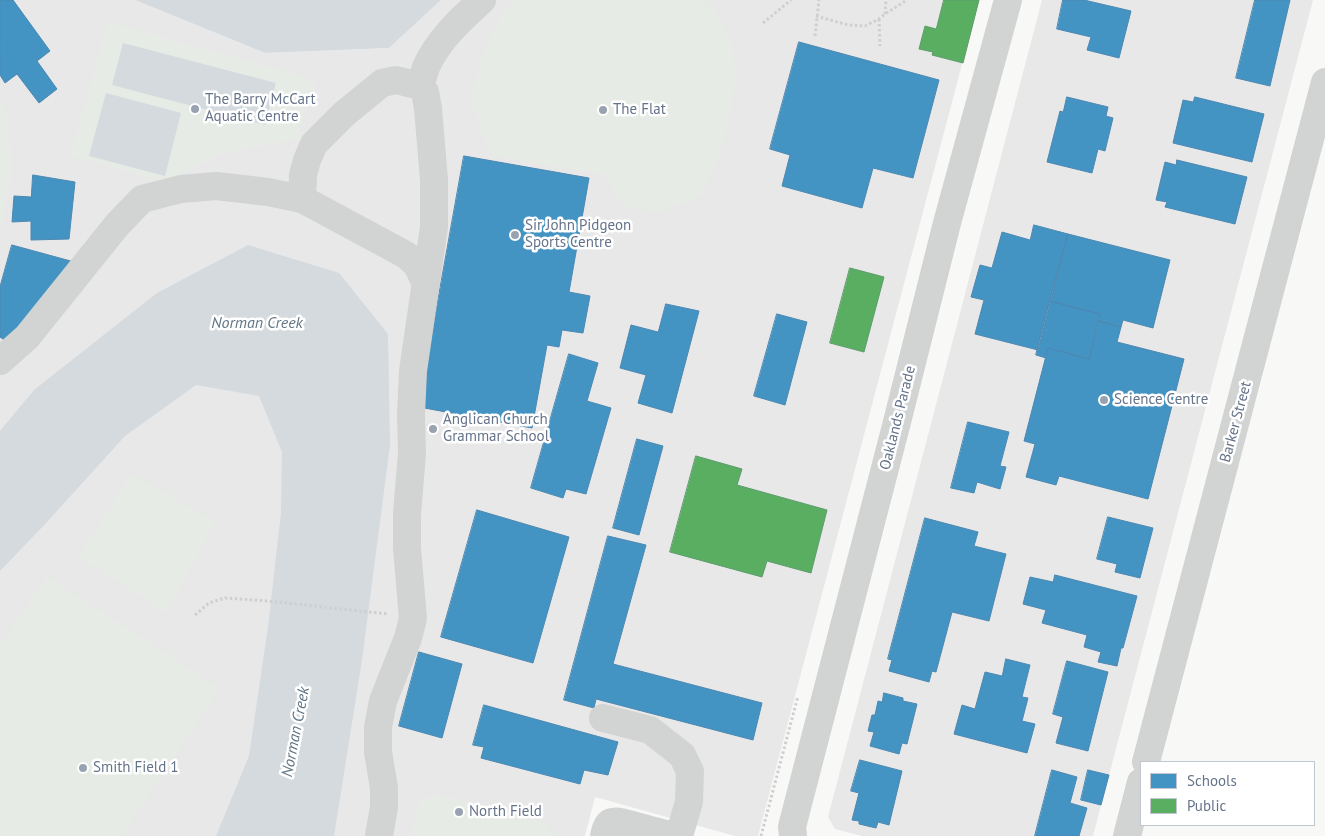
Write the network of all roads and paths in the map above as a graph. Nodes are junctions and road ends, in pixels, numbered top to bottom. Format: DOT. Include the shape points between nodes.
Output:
graph roads {
  1 [pos="482,0"];
  2 [pos="791,0"];
  3 [pos="819,0"];
  4 [pos="886,0"];
  5 [pos="907,0"];
  6 [pos="1008,0"];
  7 [pos="885,14"];
  8 [pos="816,16"];
  9 [pos="879,19"];
  10 [pos="763,24"];
  11 [pos="815,36"];
  12 [pos="445,37"];
  13 [pos="880,46"];
  14 [pos="1325,82"];
  15 [pos="382,83"];
  16 [pos="420,86"];
  17 [pos="303,186"];
  18 [pos="434,218"];
  19 [pos="395,249"];
  20 [pos="426,284"];
  21 [pos="0,361"];
  22 [pos="380,612"];
  23 [pos="195,615"];
  24 [pos="602,718"];
  25 [pos="1146,761"];
  26 [pos="1140,786"];
  27 [pos="378,836"];
  28 [pos="604,836"];
  29 [pos="673,836"];
  30 [pos="679,836"];
  31 [pos="793,836"];
  32 [pos="1127,836"];
  1 -- 12 [label="street"];
  2 -- 10 [label="path"];
  3 -- 8 [label="path"];
  4 -- 7 [label="path"];
  5 -- 7 [label="path"];
  6 -- 31 [label="street, Oaklands Parade" via="947,223 794,819"];
  7 -- 9 [label="path"];
  8 -- 9 [label="path" via="865,26"];
  8 -- 11 [label="path"];
  9 -- 13 [label="path"];
  12 -- 15 [label="street" via="406,62"];
  12 -- 16 [label="street" via="434,52"];
  14 -- 25 [label="street, Barker Street"];
  15 -- 16 [label="street" via="396,80"];
  15 -- 17 [label="street" via="314,144 307,160"];
  16 -- 18 [label="street" via="425,92 428,108"];
  17 -- 19 [label="street"];
  17 -- 21 [label="street" via="278,194 216,186 181,189 142,199 116,225 27,337"];
  18 -- 19 [label="street" via="416,244"];
  18 -- 20 [label="street"];
  19 -- 20 [label="street" via="417,266"];
  20 -- 27 [label="street" via="413,371 407,514 406,548 413,619 378,727 384,807"];
  22 -- 23 [label="path" via="225,598 209,603"];
  24 -- 30 [label="street" via="650,730 682,755 690,771 689,802"];
  26 -- 32 [label="street"];
  28 -- 29 [label="street" via="607,825 614,821"];
}
